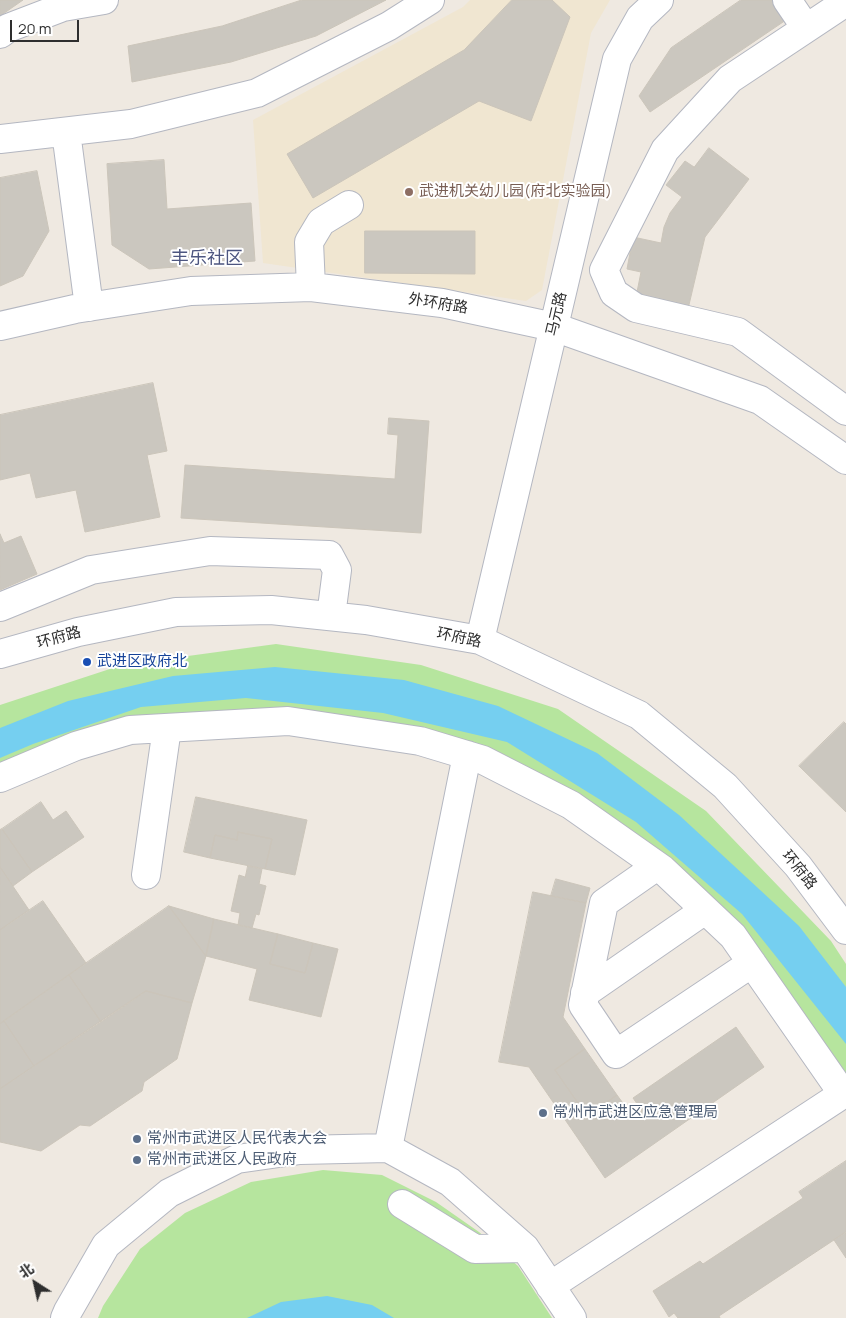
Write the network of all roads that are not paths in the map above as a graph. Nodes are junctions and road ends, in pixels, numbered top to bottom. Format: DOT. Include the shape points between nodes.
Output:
graph roads {
  1 [pos="104,0"];
  2 [pos="430,0"];
  3 [pos="659,0"];
  4 [pos="788,0"];
  5 [pos="844,2"];
  6 [pos="806,28"];
  7 [pos="0,34"];
  8 [pos="66,132"];
  9 [pos="0,139"];
  10 [pos="349,205"];
  11 [pos="310,287"];
  12 [pos="89,307"];
  13 [pos="0,326"];
  14 [pos="554,327"];
  15 [pos="846,411"];
  16 [pos="846,460"];
  17 [pos="0,607"];
  18 [pos="331,616"];
  19 [pos="480,640"];
  20 [pos="0,654"];
  21 [pos="167,728"];
  22 [pos="467,755"];
  23 [pos="0,778"];
  24 [pos="657,866"];
  25 [pos="146,875"];
  26 [pos="705,910"];
  27 [pos="846,930"];
  28 [pos="752,963"];
  29 [pos="585,993"];
  30 [pos="388,1148"];
  31 [pos="402,1204"];
  32 [pos="524,1248"];
  33 [pos="550,1286"];
  34 [pos="66,1318"];
  35 [pos="572,1318"];
  1 -- 7 [label="street" via="63,7"];
  2 -- 8 [label="street" via="390,26 257,93 131,124"];
  3 -- 14 [label="street, 马元路" via="640,18 617,59"];
  4 -- 6 [label="street"];
  5 -- 6 [label="street"];
  6 -- 15 [label="street" via="730,79 665,150 604,270 614,293 636,308 738,332"];
  8 -- 9 [label="street"];
  8 -- 12 [label="street"];
  10 -- 11 [label="street" via="321,222 309,242"];
  11 -- 12 [label="street, 外环府路" via="191,290"];
  11 -- 14 [label="street, 外环府路" via="442,303"];
  12 -- 13 [label="street, 外环府路"];
  14 -- 16 [label="street, 外环府路" via="760,400"];
  14 -- 19 [label="street, 马元路"];
  17 -- 18 [label="street" via="91,570 220,551 329,555 337,570"];
  18 -- 19 [label="street, 环府路"];
  18 -- 20 [label="street, 环府路" via="271,610 176,612 78,632"];
  19 -- 27 [label="street, 环府路" via="639,715 725,786 798,866"];
  21 -- 22 [label="street" via="288,721 420,741"];
  21 -- 23 [label="street" via="130,730 85,743"];
  21 -- 25 [label="street"];
  22 -- 24 [label="street" via="571,805"];
  22 -- 30 [label="street"];
  24 -- 26 [label="street"];
  24 -- 29 [label="street" via="604,903"];
  26 -- 28 [label="street" via="734,936"];
  26 -- 29 [label="street"];
  28 -- 29 [label="street" via="616,1054 583,1005"];
  28 -- 33 [label="street" via="843,1094"];
  30 -- 32 [label="street" via="450,1182"];
  30 -- 34 [label="street" via="300,1150 237,1159 169,1193 106,1245"];
  31 -- 32 [label="street" via="475,1250"];
  32 -- 33 [label="street"];
  33 -- 35 [label="street"];
}
